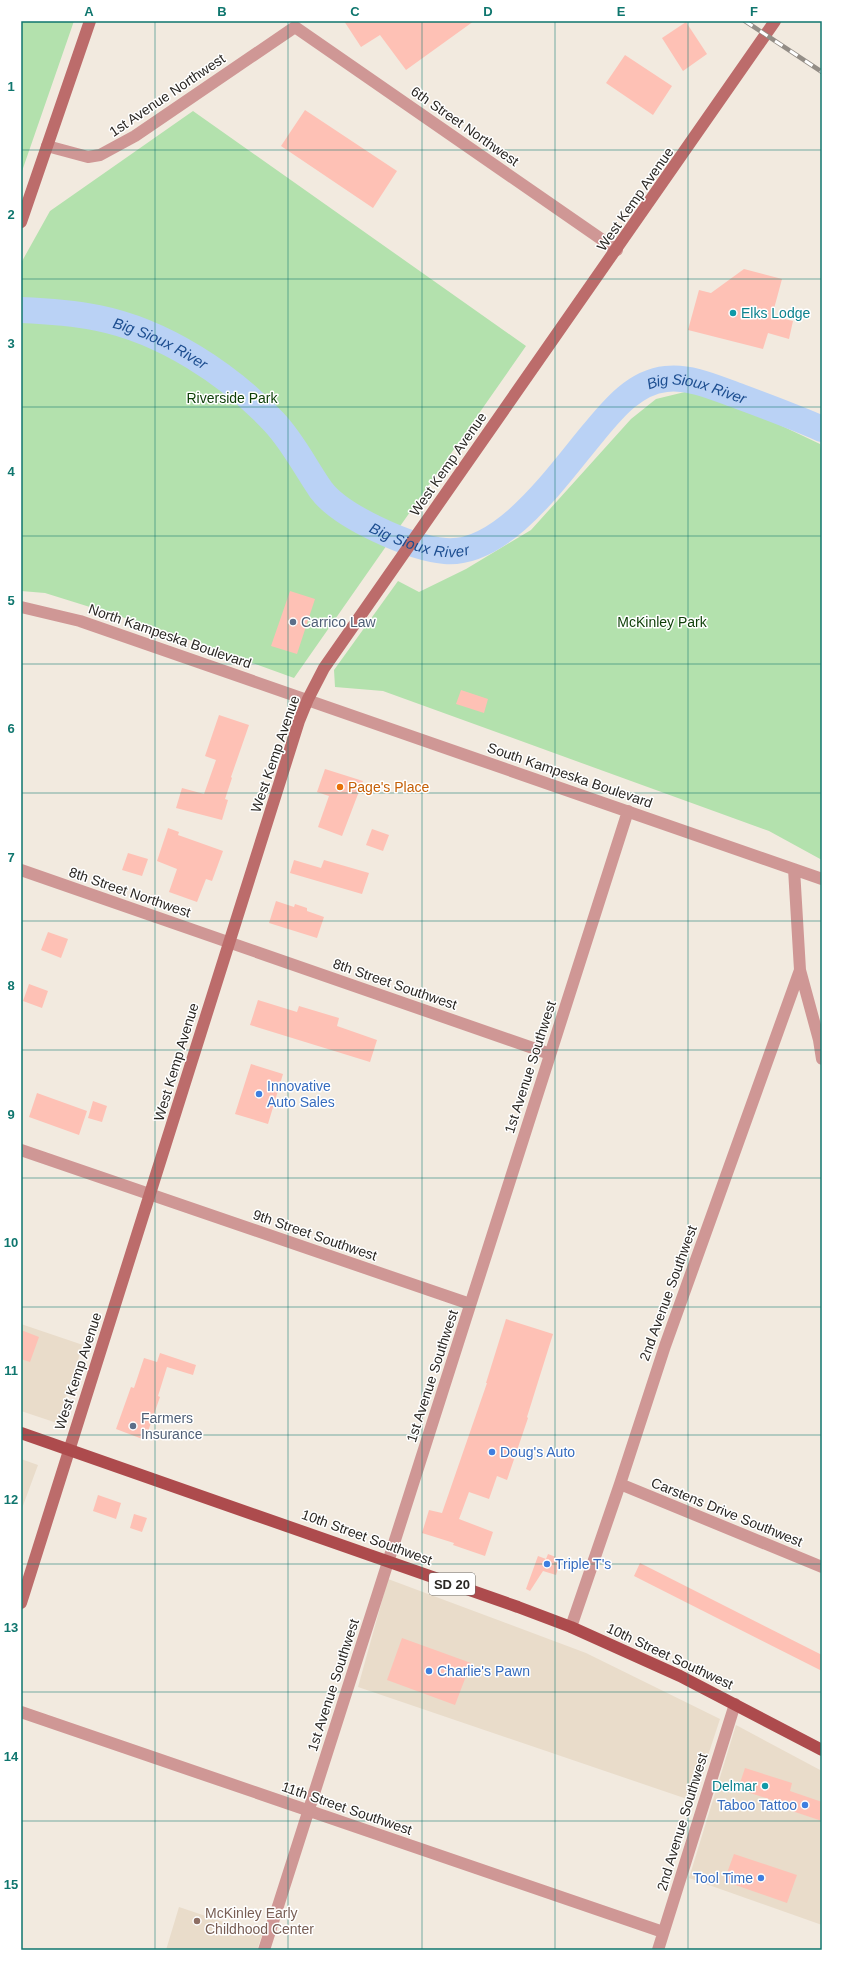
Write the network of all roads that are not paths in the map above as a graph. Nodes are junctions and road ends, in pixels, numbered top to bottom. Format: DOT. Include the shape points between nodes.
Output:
graph roads {
  1 [pos="90,21"];
  2 [pos="775,21"];
  3 [pos="295,27"];
  4 [pos="47,146"];
  5 [pos="21,222"];
  6 [pos="617,250"];
  7 [pos="21,608"];
  8 [pos="308,699"];
  9 [pos="628,811"];
  10 [pos="794,869"];
  11 [pos="21,870"];
  12 [pos="822,879"];
  13 [pos="229,943"];
  14 [pos="800,970"];
  15 [pos="550,1054"];
  16 [pos="822,1059"];
  17 [pos="21,1150"];
  18 [pos="150,1195"];
  19 [pos="470,1304"];
  20 [pos="21,1432"];
  21 [pos="69,1449"];
  22 [pos="620,1484"];
  23 [pos="388,1561"];
  24 [pos="822,1567"];
  25 [pos="21,1603"];
  26 [pos="571,1627"];
  27 [pos="735,1704"];
  28 [pos="21,1712"];
  29 [pos="822,1750"];
  30 [pos="309,1811"];
  31 [pos="664,1932"];
  32 [pos="264,1950"];
  33 [pos="658,1950"];
  1 -- 4 [label="main road"];
  2 -- 6 [label="main road, West Kemp Avenue"];
  3 -- 4 [label="street, 1st Avenue Northwest" via="135,136 100,155 88,157"];
  3 -- 6 [label="street, 6th Street Northwest"];
  4 -- 5 [label="main road"];
  6 -- 8 [label="main road, West Kemp Avenue" via="383,582 324,668"];
  7 -- 8 [label="street, North Kampeska Boulevard" via="80,621"];
  8 -- 9 [label="street, South Kampeska Boulevard"];
  8 -- 13 [label="main road, West Kemp Avenue"];
  9 -- 10 [label="street, South Kampeska Boulevard"];
  9 -- 15 [label="street, 1st Avenue Southwest"];
  10 -- 12 [label="street, South Kampeska Boulevard"];
  10 -- 14 [label="street"];
  11 -- 13 [label="street, 8th Street Northwest"];
  13 -- 15 [label="street, 8th Street Southwest"];
  13 -- 18 [label="main road, West Kemp Avenue"];
  14 -- 16 [label="street" via="820,1040"];
  14 -- 22 [label="street, 2nd Avenue Southwest" via="665,1346"];
  15 -- 19 [label="street, 1st Avenue Southwest"];
  17 -- 18 [label="street, 9th Street Southwest"];
  18 -- 19 [label="street, 9th Street Southwest"];
  18 -- 21 [label="main road, West Kemp Avenue"];
  19 -- 23 [label="street, 1st Avenue Southwest"];
  20 -- 21 [label="main road, SD 20"];
  21 -- 23 [label="main road, 10th Street Southwest / SD 20"];
  21 -- 25 [label="main road, West Kemp Avenue"];
  22 -- 24 [label="street, Carstens Drive Southwest"];
  22 -- 26 [label="street, 2nd Avenue Southwest"];
  23 -- 26 [label="main road, 10th Street Southwest / SD 20"];
  23 -- 30 [label="street, 1st Avenue Southwest"];
  26 -- 27 [label="main road, 10th Street Southwest / SD 20"];
  27 -- 29 [label="main road, 10th Street Southwest / SD 20"];
  27 -- 31 [label="street, 2nd Avenue Southwest"];
  28 -- 30 [label="street, 11th Street Southwest"];
  30 -- 31 [label="street, 11th Street Southwest"];
  30 -- 32 [label="street, 1st Avenue Southwest"];
  31 -- 33 [label="street, 2nd Avenue Southwest"];
}
